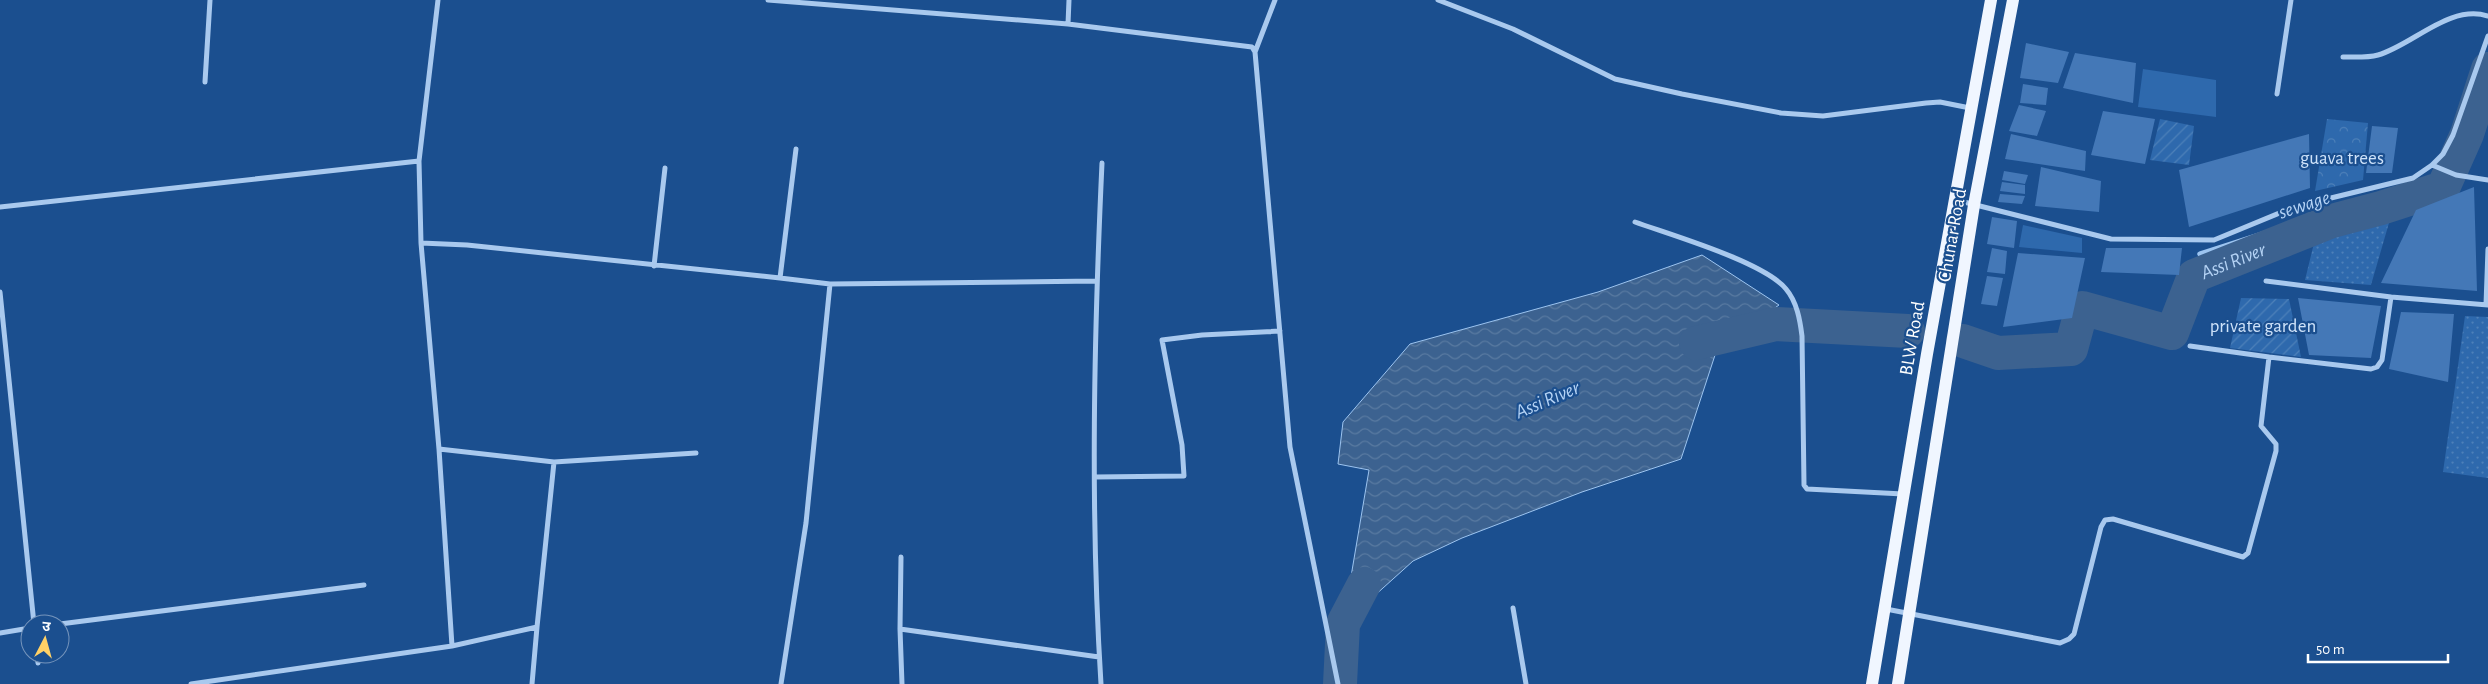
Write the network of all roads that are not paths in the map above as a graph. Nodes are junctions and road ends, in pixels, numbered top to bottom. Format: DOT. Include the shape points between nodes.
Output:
graph roads {
  1 [pos="210,0"];
  2 [pos="438,0"];
  3 [pos="768,0"];
  4 [pos="1069,0"];
  5 [pos="1275,0"];
  6 [pos="1438,0"];
  7 [pos="1991,0"];
  8 [pos="2013,0"];
  9 [pos="2291,0"];
  10 [pos="2488,16"];
  11 [pos="1068,24"];
  12 [pos="2488,36"];
  13 [pos="1255,52"];
  14 [pos="2343,57"];
  15 [pos="205,82"];
  16 [pos="2277,94"];
  17 [pos="1973,109"];
  18 [pos="796,149"];
  19 [pos="419,161"];
  20 [pos="1102,163"];
  21 [pos="2432,165"];
  22 [pos="665,168"];
  23 [pos="2488,180"];
  24 [pos="1955,200"];
  25 [pos="1974,205"];
  26 [pos="0,207"];
  27 [pos="1635,222"];
  28 [pos="421,243"];
  29 [pos="2488,249"];
  30 [pos="654,266"];
  31 [pos="780,278"];
  32 [pos="1096,281"];
  33 [pos="2266,281"];
  34 [pos="830,284"];
  35 [pos="0,292"];
  36 [pos="2391,297"];
  37 [pos="2487,305"];
  38 [pos="1280,331"];
  39 [pos="2190,346"];
  40 [pos="1927,354"];
  41 [pos="2269,357"];
  42 [pos="1949,358"];
  43 [pos="439,449"];
  44 [pos="696,453"];
  45 [pos="554,462"];
  46 [pos="1095,477"];
  47 [pos="1903,494"];
  48 [pos="901,557"];
  49 [pos="364,585"];
  50 [pos="1513,608"];
  51 [pos="1885,609"];
  52 [pos="1909,612"];
  53 [pos="33,614"];
  54 [pos="70,623"];
  55 [pos="537,627"];
  56 [pos="900,628"];
  57 [pos="20,630"];
  58 [pos="0,633"];
  59 [pos="452,646"];
  60 [pos="1099,657"];
  61 [pos="190,684"];
  62 [pos="532,684"];
  63 [pos="781,684"];
  64 [pos="902,684"];
  65 [pos="1101,684"];
  66 [pos="1338,684"];
  67 [pos="1526,684"];
  68 [pos="1872,684"];
  69 [pos="1898,684"];
  1 -- 15 [label="street"];
  2 -- 19 [label="street"];
  3 -- 11 [label="street"];
  4 -- 11 [label="street"];
  5 -- 13 [label="street"];
  6 -- 17 [label="street" via="1513,28 1615,79 1682,94 1780,113 1823,116 1940,102"];
  7 -- 17 [label="main road, BLW Road"];
  8 -- 25 [label="main road, Chunar Road"];
  9 -- 16 [label="street"];
  10 -- 14 [label="street" via="2470,14 2457,17 2376,56"];
  11 -- 13 [label="street" via="1249,46"];
  12 -- 21 [label="street" via="2453,135"];
  13 -- 38 [label="street"];
  17 -- 24 [label="main road, BLW Road"];
  18 -- 31 [label="street"];
  19 -- 26 [label="street"];
  19 -- 28 [label="street"];
  20 -- 32 [label="street"];
  21 -- 23 [label="street" via="2456,175"];
  21 -- 25 [label="street" via="2414,178 2294,207 2214,240 2110,239"];
  22 -- 30 [label="street"];
  24 -- 25 [label="street"];
  24 -- 40 [label="main road, BLW Road"];
  25 -- 42 [label="main road, Chunar Road"];
  27 -- 47 [label="street" via="1724,254 1755,268 1787,289 1800,319 1802,336 1804,485 1812,490"];
  28 -- 30 [label="street" via="467,245"];
  28 -- 43 [label="street"];
  29 -- 37 [label="street"];
  30 -- 31 [label="street"];
  31 -- 34 [label="street"];
  32 -- 34 [label="street"];
  32 -- 46 [label="street"];
  33 -- 36 [label="street"];
  34 -- 63 [label="street" via="806,523"];
  35 -- 53 [label="street"];
  36 -- 37 [label="street"];
  36 -- 41 [label="street" via="2382,360 2377,367 2371,369"];
  38 -- 46 [label="street" via="1162,340 1182,446 1184,476"];
  38 -- 66 [label="street" via="1290,447"];
  39 -- 41 [label="street"];
  40 -- 42 [label="main road"];
  40 -- 47 [label="main road, BLW Road"];
  41 -- 52 [label="street" via="2261,426 2276,444 2276,451 2248,553 2243,557 2109,518 2101,527 2074,634 2069,639 2060,643"];
  42 -- 52 [label="main road, Chunar Road"];
  43 -- 45 [label="street"];
  43 -- 59 [label="street"];
  44 -- 45 [label="street"];
  45 -- 55 [label="street"];
  46 -- 60 [label="street"];
  47 -- 51 [label="main road, BLW Road"];
  48 -- 56 [label="street"];
  49 -- 54 [label="street"];
  50 -- 67 [label="street"];
  51 -- 52 [label="street"];
  51 -- 68 [label="main road, BLW Road"];
  52 -- 69 [label="main road, Chunar Road"];
  55 -- 59 [label="street"];
  55 -- 62 [label="street"];
  56 -- 60 [label="street"];
  56 -- 64 [label="street"];
  57 -- 58 [label="street"];
  59 -- 61 [label="street"];
  60 -- 65 [label="street"];
}
